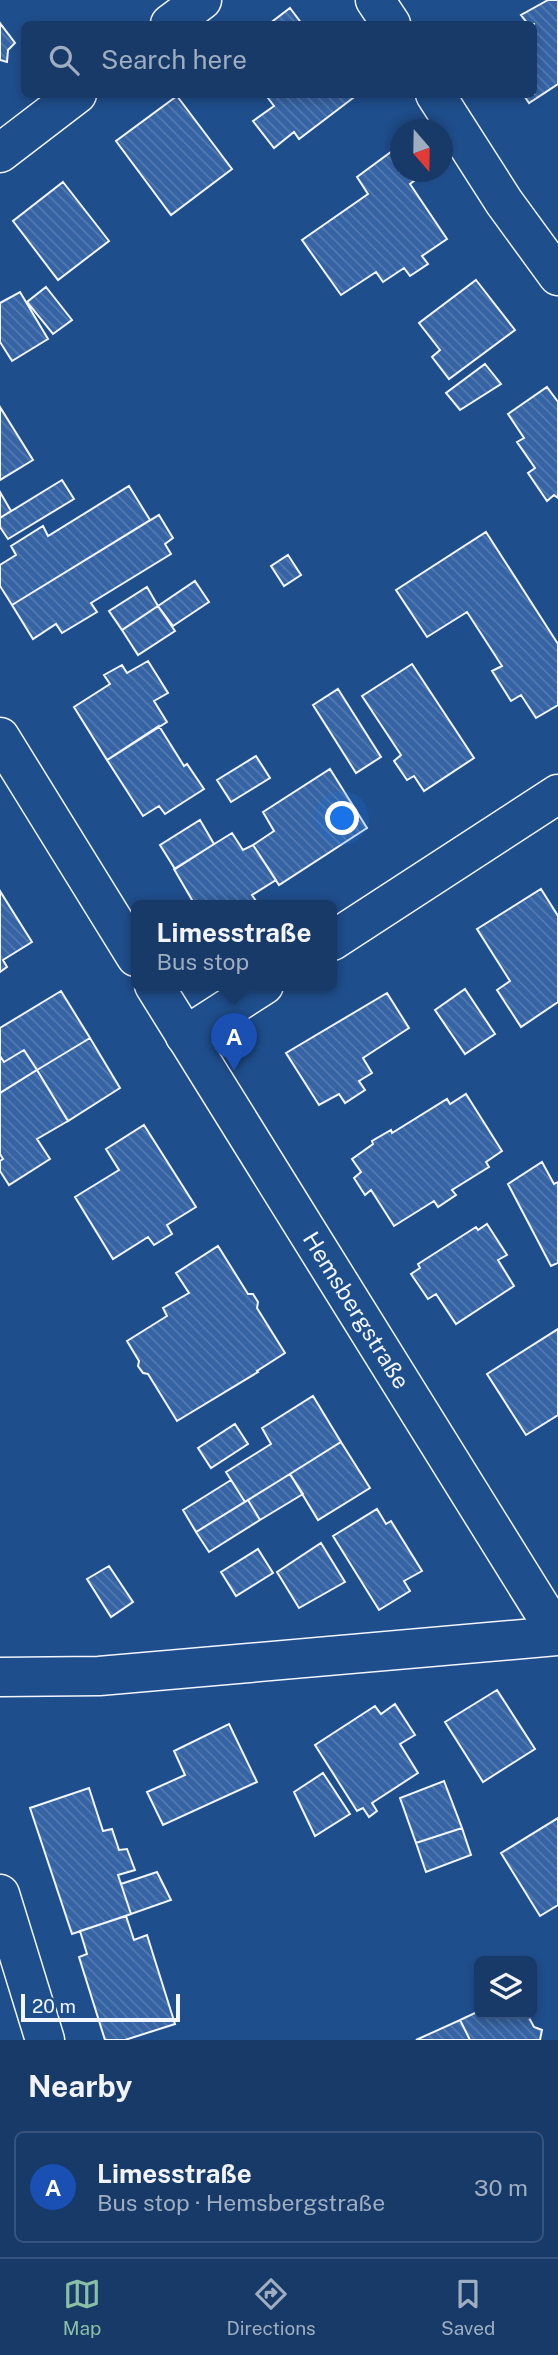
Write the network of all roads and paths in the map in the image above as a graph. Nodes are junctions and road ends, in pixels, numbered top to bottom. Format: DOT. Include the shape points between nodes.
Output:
graph roads {
  1 [pos="202,0"];
  2 [pos="375,0"];
  3 [pos="174,21"];
  4 [pos="389,21"];
  5 [pos="72,98"];
  6 [pos="438,98"];
  7 [pos="0,153"];
  8 [pos="558,276"];
  9 [pos="0,737"];
  10 [pos="558,794"];
  11 [pos="337,938"];
  12 [pos="131,949"];
  13 [pos="158,991"];
  14 [pos="255,991"];
  15 [pos="185,1036"];
  16 [pos="558,1636"];
  17 [pos="0,1677"];
  18 [pos="0,1894"];
  19 [pos="45,2040"];
  1 -- 3 [label="street"];
  2 -- 4 [label="street"];
  5 -- 7 [label="street"];
  6 -- 8 [label="street"];
  9 -- 12 [label="street"];
  10 -- 11 [label="street"];
  13 -- 15 [label="street, Hemsbergstraße"];
  14 -- 15 [label="street"];
  15 -- 16 [label="street, Hemsbergstraße"];
  16 -- 17 [label="street, Hemsbergstraße" via="99,1676"];
  18 -- 19 [label="street"];
}
